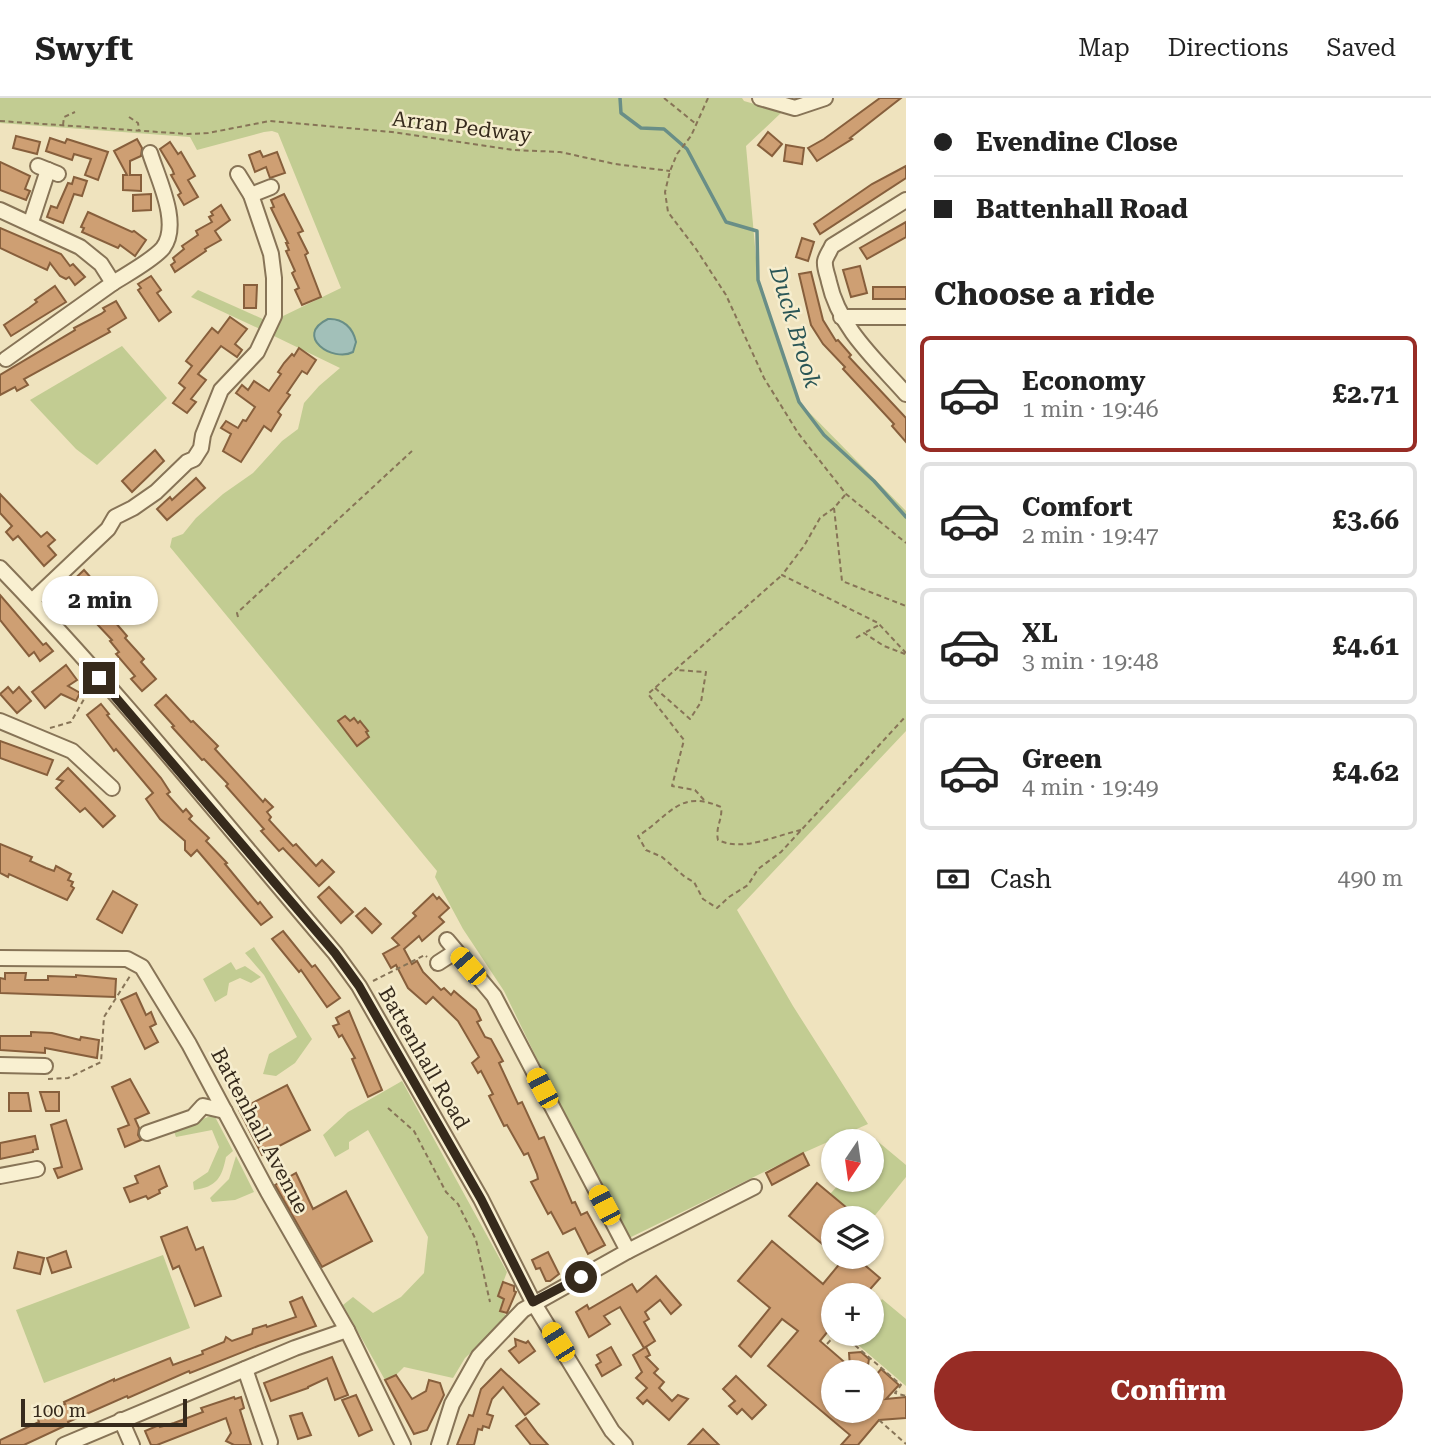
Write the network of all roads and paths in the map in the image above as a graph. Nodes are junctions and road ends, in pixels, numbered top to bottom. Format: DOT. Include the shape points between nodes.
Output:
graph roads {
  1 [pos="664,98"];
  2 [pos="708,98"];
  3 [pos="760,98"];
  4 [pos="825,98"];
  5 [pos="75,112"];
  6 [pos="129,117"];
  7 [pos="0,121"];
  8 [pos="696,125"];
  9 [pos="63,126"];
  10 [pos="140,131"];
  11 [pos="150,153"];
  12 [pos="48,170"];
  13 [pos="670,171"];
  14 [pos="238,174"];
  15 [pos="271,187"];
  16 [pos="251,195"];
  17 [pos="906,200"];
  18 [pos="0,210"];
  19 [pos="31,222"];
  20 [pos="113,283"];
  21 [pos="841,317"];
  22 [pos="906,317"];
  23 [pos="6,359"];
  24 [pos="906,394"];
  25 [pos="412,451"];
  26 [pos="846,494"];
  27 [pos="834,508"];
  28 [pos="906,543"];
  29 [pos="0,568"];
  30 [pos="782,575"];
  31 [pos="32,601"];
  32 [pos="906,606"];
  33 [pos="238,617"];
  34 [pos="880,625"];
  35 [pos="864,633"];
  36 [pos="856,638"];
  37 [pos="906,654"];
  38 [pos="674,670"];
  39 [pos="99,678"];
  40 [pos="654,688"];
  41 [pos="906,716"];
  42 [pos="0,721"];
  43 [pos="32,732"];
  44 [pos="112,788"];
  45 [pos="705,800"];
  46 [pos="801,830"];
  47 [pos="0,958"];
  48 [pos="438,963"];
  49 [pos="142,967"];
  50 [pos="359,986"];
  51 [pos="0,1065"];
  52 [pos="45,1066"];
  53 [pos="388,1108"];
  54 [pos="225,1111"];
  55 [pos="147,1133"];
  56 [pos="37,1169"];
  57 [pos="0,1176"];
  58 [pos="754,1187"];
  59 [pos="628,1251"];
  60 [pos="489,1301"];
  61 [pos="533,1302"];
  62 [pos="347,1330"];
  63 [pos="857,1346"];
  64 [pos="245,1370"];
  65 [pos="906,1396"];
  66 [pos="121,1420"];
  67 [pos="882,1423"];
  68 [pos="270,1442"];
  69 [pos="906,1444"];
  70 [pos="64,1445"];
  71 [pos="132,1445"];
  72 [pos="403,1445"];
  73 [pos="439,1445"];
  74 [pos="625,1445"];
  1 -- 8 [label="path"];
  2 -- 8 [label="path"];
  3 -- 4 [label="street" via="795,108"];
  5 -- 9 [label="path" via="64,117"];
  6 -- 10 [label="path"];
  7 -- 9 [label="path, Arran Pedway"];
  8 -- 13 [label="path"];
  9 -- 10 [label="path, Arran Pedway"];
  10 -- 13 [label="path, Arran Pedway" via="208,133 270,121 560,152"];
  11 -- 20 [label="street" via="171,230 162,250"];
  12 -- 19 [label="street"];
  13 -- 26 [label="path" via="668,212 726,295 764,378 798,433"];
  14 -- 16 [label="street"];
  15 -- 16 [label="street"];
  16 -- 31 [label="street" via="271,254 274,278 274,316 257,352 221,390 187,462 156,492 115,517"];
  17 -- 21 [label="street" via="832,246 825,258"];
  18 -- 19 [label="street"];
  19 -- 20 [label="street" via="80,247 101,264"];
  20 -- 23 [label="street"];
  21 -- 22 [label="street"];
  21 -- 24 [label="street"];
  25 -- 33 [label="path" via="237,613"];
  26 -- 27 [label="path"];
  26 -- 28 [label="path"];
  27 -- 30 [label="path" via="820,518"];
  27 -- 32 [label="path" via="842,581"];
  29 -- 31 [label="street, Battenhall Road"];
  30 -- 34 [label="path"];
  30 -- 38 [label="path"];
  31 -- 39 [label="street, Battenhall Road"];
  34 -- 35 [label="path"];
  34 -- 37 [label="path"];
  35 -- 36 [label="path"];
  35 -- 37 [label="path"];
  38 -- 40 [label="path"];
  38 -- 40 [label="path" via="706,671 701,702 690,719"];
  39 -- 43 [label="path" via="71,722"];
  39 -- 50 [label="street, Battenhall Road"];
  40 -- 45 [label="path" via="648,694 684,740 672,786 695,790"];
  41 -- 46 [label="path"];
  42 -- 43 [label="street"];
  43 -- 44 [label="street" via="72,751"];
  45 -- 46 [label="path" via="721,807 718,840 730,846"];
  45 -- 46 [label="path" via="674,806 638,836 646,850 694,882 703,899 716,908 748,886 758,869"];
  47 -- 49 [label="street" via="127,959"];
  48 -- 50 [label="path" via="425,955"];
  48 -- 59 [label="street" via="451,946 494,996"];
  49 -- 52 [label="path" via="132,972 104,1017 101,1062 68,1078 48,1080"];
  49 -- 54 [label="street, Battenhall Avenue"];
  50 -- 61 [label="street, Battenhall Road" via="481,1199"];
  51 -- 52 [label="street"];
  53 -- 60 [label="path" via="414,1131 446,1192 458,1204 476,1240"];
  54 -- 55 [label="street" via="202,1107 194,1117"];
  54 -- 62 [label="street, Battenhall Avenue"];
  56 -- 57 [label="street"];
  58 -- 59 [label="street"];
  59 -- 61 [label="street"];
  61 -- 73 [label="street" via="479,1356 452,1404"];
  61 -- 74 [label="street, Battenhall Road"];
  62 -- 64 [label="street"];
  62 -- 72 [label="street, Battenhall Avenue"];
  63 -- 65 [label="path" via="901,1385 895,1393"];
  64 -- 66 [label="street"];
  64 -- 68 [label="street"];
  66 -- 70 [label="street"];
  66 -- 71 [label="street"];
  67 -- 69 [label="path"];
}
